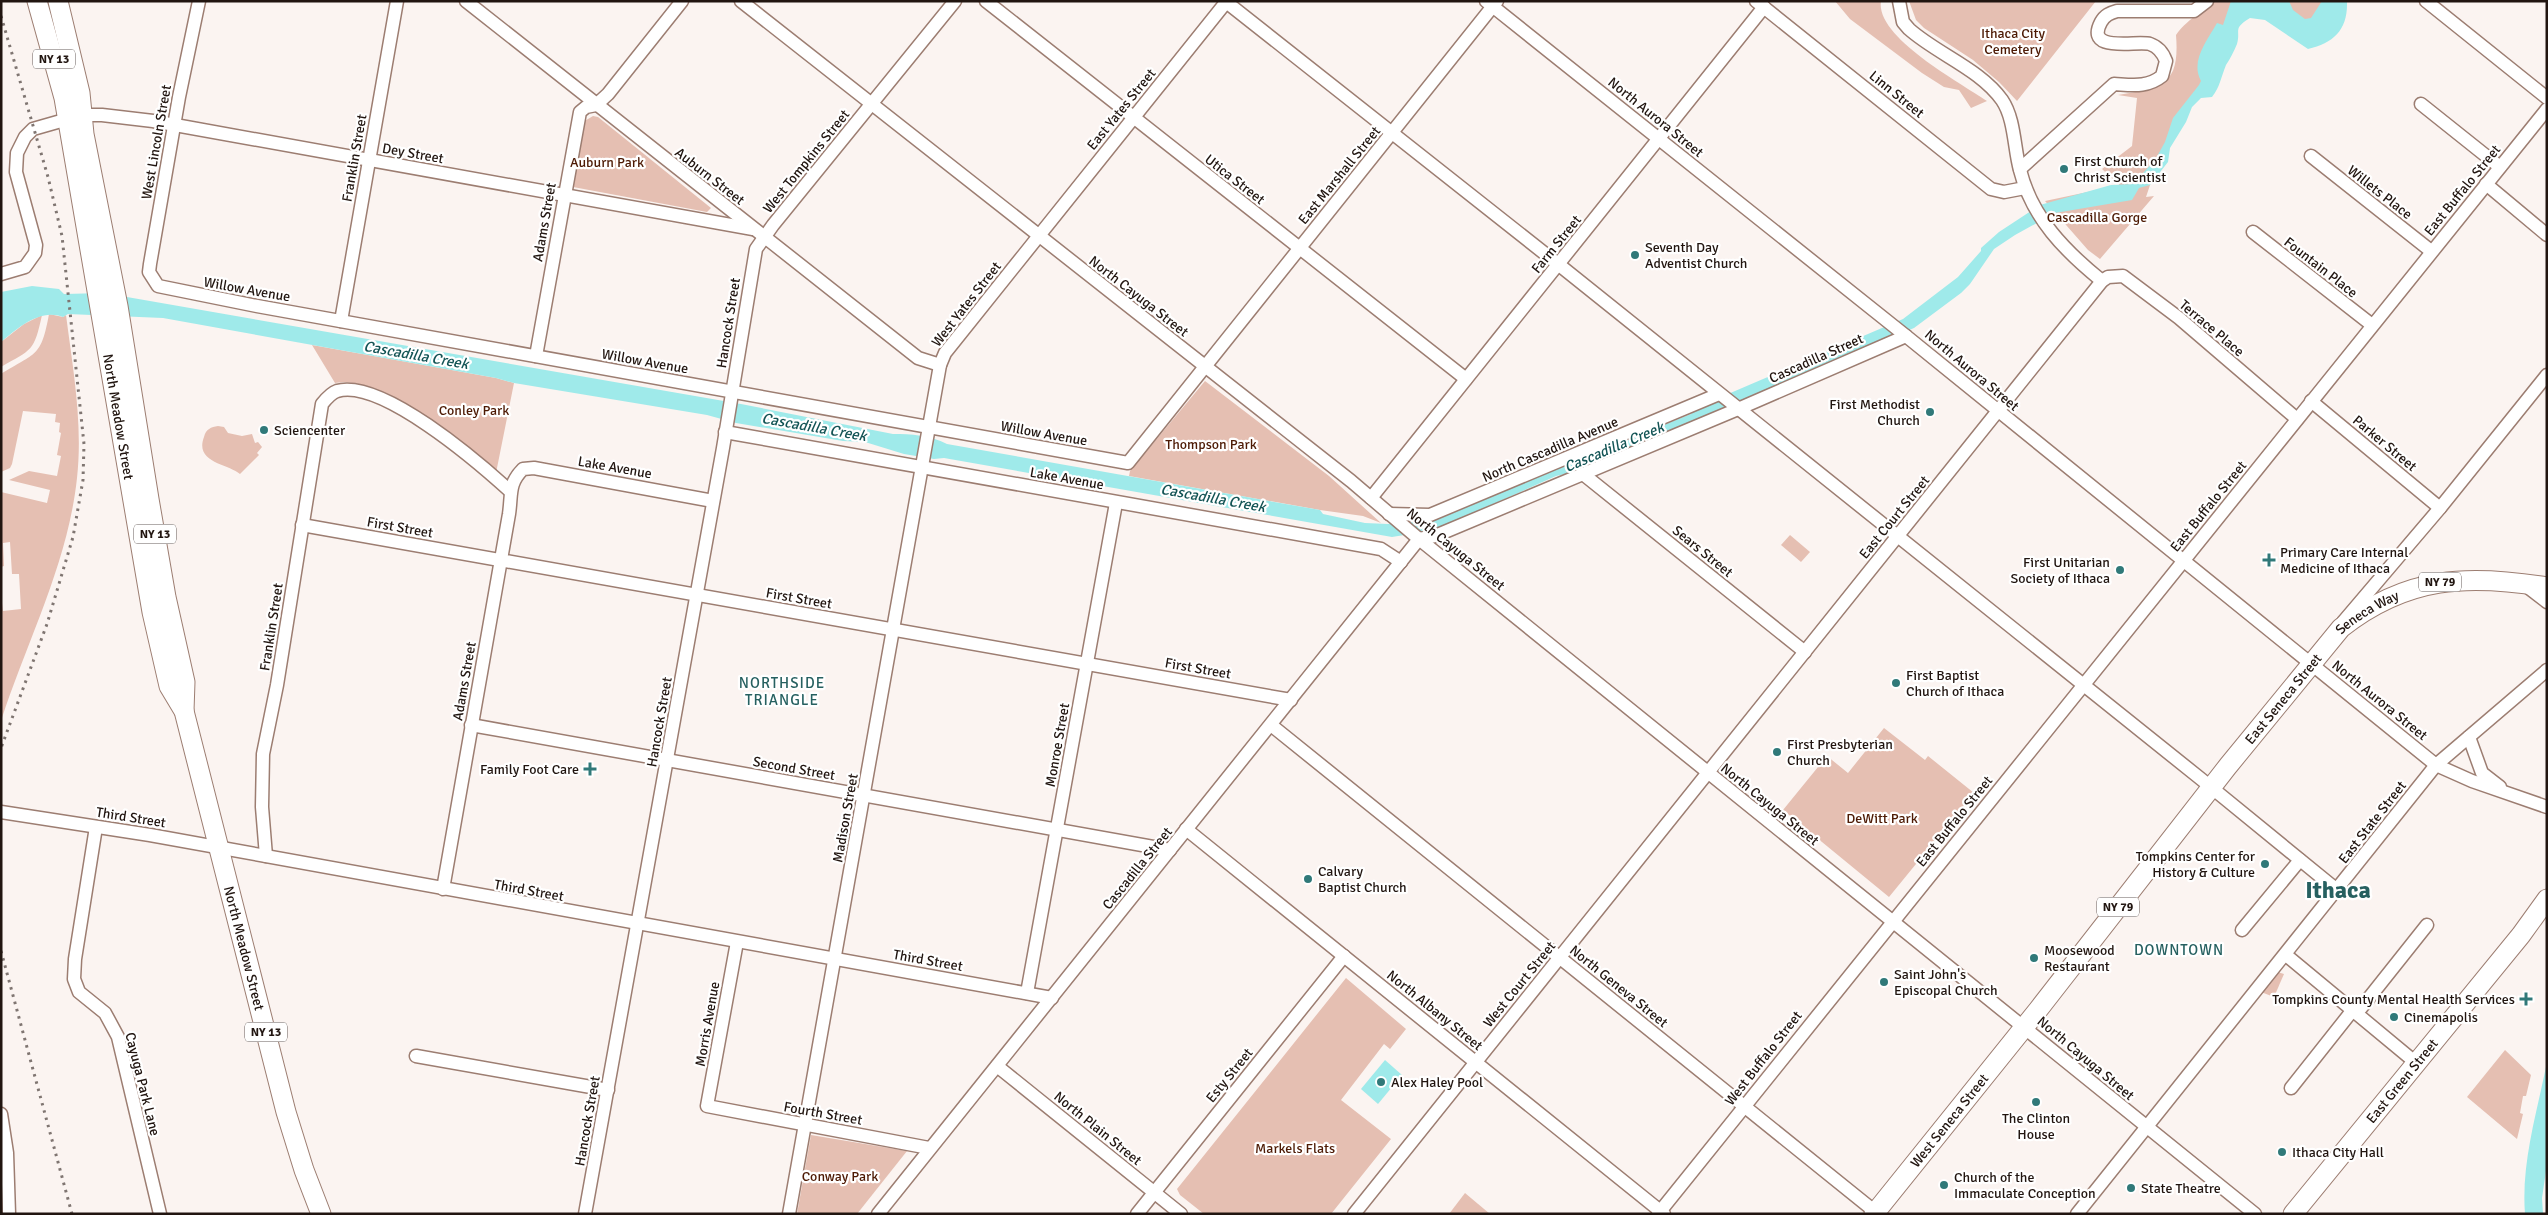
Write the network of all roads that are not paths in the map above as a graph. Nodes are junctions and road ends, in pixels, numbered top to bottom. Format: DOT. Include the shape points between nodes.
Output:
graph roads {
  1 [pos="37,1"];
  2 [pos="58,1"];
  3 [pos="199,1"];
  4 [pos="397,1"];
  5 [pos="466,1"];
  6 [pos="682,1"];
  7 [pos="741,1"];
  8 [pos="955,1"];
  9 [pos="986,1"];
  10 [pos="1899,1"];
  11 [pos="2207,1"];
  12 [pos="2426,1"];
  13 [pos="1226,2"];
  14 [pos="1492,3"];
  15 [pos="1760,4"];
  16 [pos="2547,98"];
  17 [pos="2421,104"];
  18 [pos="596,105"];
  19 [pos="872,105"];
  20 [pos="2547,109"];
  21 [pos="75,117"];
  22 [pos="1134,118"];
  23 [pos="174,126"];
  24 [pos="1392,133"];
  25 [pos="1659,139"];
  26 [pos="2311,156"];
  27 [pos="369,160"];
  28 [pos="2500,167"];
  29 [pos="2020,169"];
  30 [pos="2486,184"];
  31 [pos="2025,188"];
  32 [pos="564,195"];
  33 [pos="752,229"];
  34 [pos="2253,232"];
  35 [pos="2547,235"];
  36 [pos="1039,236"];
  37 [pos="764,237"];
  38 [pos="1300,248"];
  39 [pos="2432,251"];
  40 [pos="1558,264"];
  41 [pos="1,274"];
  42 [pos="2102,281"];
  43 [pos="158,286"];
  44 [pos="341,321"];
  45 [pos="2372,326"];
  46 [pos="1906,336"];
  47 [pos="536,356"];
  48 [pos="940,365"];
  49 [pos="1205,367"];
  50 [pos="2547,375"];
  51 [pos="1466,380"];
  52 [pos="1719,394"];
  53 [pos="731,396"];
  54 [pos="2311,401"];
  55 [pos="1738,409"];
  56 [pos="1997,411"];
  57 [pos="2297,419"];
  58 [pos="726,429"];
  59 [pos="927,431"];
  60 [pos="921,463"];
  61 [pos="1128,463"];
  62 [pos="1583,474"];
  63 [pos="514,478"];
  64 [pos="510,491"];
  65 [pos="1371,498"];
  66 [pos="713,501"];
  67 [pos="1116,502"];
  68 [pos="2440,508"];
  69 [pos="1389,514"];
  70 [pos="302,525"];
  71 [pos="1898,537"];
  72 [pos="1419,540"];
  73 [pos="500,560"];
  74 [pos="2183,561"];
  75 [pos="1401,562"];
  76 [pos="2524,584"];
  77 [pos="2547,587"];
  78 [pos="696,595"];
  79 [pos="2547,602"];
  80 [pos="893,630"];
  81 [pos="2332,638"];
  82 [pos="1805,652"];
  83 [pos="2311,663"];
  84 [pos="1087,664"];
  85 [pos="2547,670"];
  86 [pos="2082,685"];
  87 [pos="1291,700"];
  88 [pos="1271,725"];
  89 [pos="471,726"];
  90 [pos="2469,737"];
  91 [pos="667,760"];
  92 [pos="2436,765"];
  93 [pos="1708,773"];
  94 [pos="2211,787"];
  95 [pos="2510,795"];
  96 [pos="864,796"];
  97 [pos="2547,807"];
  98 [pos="1,812"];
  99 [pos="96,827"];
  100 [pos="1057,830"];
  101 [pos="1186,830"];
  102 [pos="220,848"];
  103 [pos="1170,850"];
  104 [pos="266,856"];
  105 [pos="2300,860"];
  106 [pos="443,890"];
  107 [pos="2337,890"];
  108 [pos="2547,899"];
  109 [pos="1892,921"];
  110 [pos="637,924"];
  111 [pos="2427,925"];
  112 [pos="2242,930"];
  113 [pos="737,942"];
  114 [pos="2286,955"];
  115 [pos="1344,956"];
  116 [pos="1560,957"];
  117 [pos="835,959"];
  118 [pos="1027,993"];
  119 [pos="1052,998"];
  120 [pos="2352,1011"];
  121 [pos="2024,1026"];
  122 [pos="416,1056"];
  123 [pos="1475,1062"];
  124 [pos="2415,1062"];
  125 [pos="997,1066"];
  126 [pos="2291,1088"];
  127 [pos="608,1090"];
  128 [pos="1744,1106"];
  129 [pos="712,1107"];
  130 [pos="1,1114"];
  131 [pos="806,1125"];
  132 [pos="2146,1127"];
  133 [pos="929,1148"];
  134 [pos="1154,1192"];
  135 [pos="1661,1213"];
  136 [pos="1876,1213"];
  137 [pos="9,1214"];
  138 [pos="160,1214"];
  139 [pos="321,1214"];
  140 [pos="585,1214"];
  141 [pos="789,1214"];
  142 [pos="878,1214"];
  143 [pos="1137,1214"];
  144 [pos="1181,1214"];
  145 [pos="1354,1214"];
  146 [pos="2077,1214"];
  147 [pos="2255,1214"];
  148 [pos="2293,1214"];
  1 -- 21 [label="highway, NY 13"];
  2 -- 21 [label="highway, NY 13" via="80,93"];
  3 -- 23 [label="street, West Lincoln Street"];
  4 -- 27 [label="street, Franklin Street"];
  5 -- 18 [label="street, Auburn Street"];
  6 -- 18 [label="street" via="611,91"];
  7 -- 19 [label="street, North Cayuga Street"];
  8 -- 19 [label="street, West Tompkins Street"];
  9 -- 22 [label="street, Utica Street"];
  10 -- 29 [label="street" via="1903,22 1909,29 1969,71 2002,100"];
  11 -- 29 [label="street" via="2194,11 2110,13 2100,24 2101,38 2108,44 2144,43 2158,48 2166,60 2162,76 2141,86 2114,84"];
  12 -- 16 [label="street"];
  13 -- 22 [label="street, East Yates Street"];
  13 -- 24 [label="street"];
  14 -- 24 [label="street, East Marshall Street"];
  14 -- 25 [label="street, North Aurora Street"];
  15 -- 25 [label="street, Farm Street"];
  15 -- 31 [label="street, Linn Street" via="1991,189 2004,192"];
  17 -- 28 [label="street"];
  18 -- 32 [label="street, Adams Street" via="580,112"];
  18 -- 33 [label="street, Auburn Street"];
  19 -- 36 [label="street, North Cayuga Street"];
  19 -- 37 [label="street, West Tompkins Street"];
  20 -- 28 [label="street, East Buffalo Street"];
  21 -- 23 [label="street, Dey Street" via="130,118"];
  21 -- 41 [label="street" via="33,129 20,144 16,172 34,236 35,253 25,267"];
  21 -- 102 [label="highway, North Meadow Street / NY 13" via="117,357 185,682 184,711"];
  22 -- 36 [label="street, East Yates Street"];
  22 -- 38 [label="street, Utica Street"];
  23 -- 27 [label="street, Dey Street"];
  23 -- 43 [label="street, West Lincoln Street" via="149,272"];
  24 -- 38 [label="street, East Marshall Street"];
  24 -- 40 [label="street"];
  25 -- 40 [label="street, Farm Street"];
  25 -- 46 [label="street, North Aurora Street"];
  26 -- 39 [label="street, Willets Place"];
  27 -- 32 [label="street, Dey Street"];
  27 -- 44 [label="street, Franklin Street"];
  28 -- 30 [label="street, East Buffalo Street"];
  29 -- 31 [label="street"];
  30 -- 35 [label="street"];
  30 -- 39 [label="street, East Buffalo Street"];
  31 -- 42 [label="street" via="2044,223"];
  32 -- 33 [label="street, Dey Street"];
  32 -- 47 [label="street, Adams Street"];
  33 -- 37 [label="street, Auburn Street"];
  34 -- 45 [label="street, Fountain Place"];
  36 -- 48 [label="street, West Yates Street" via="945,353"];
  36 -- 49 [label="street, North Cayuga Street"];
  37 -- 48 [label="street, Auburn Street" via="918,358"];
  37 -- 53 [label="street, Hancock Street" via="756,249"];
  38 -- 49 [label="street, East Marshall Street"];
  38 -- 51 [label="street, Utica Street"];
  39 -- 45 [label="street, East Buffalo Street"];
  40 -- 51 [label="street, Farm Street"];
  40 -- 52 [label="street"];
  42 -- 56 [label="street, East Court Street"];
  42 -- 57 [label="street, Terrace Place" via="2108,277 2123,276 2179,318"];
  43 -- 44 [label="street, Willow Avenue"];
  44 -- 47 [label="street, Willow Avenue"];
  45 -- 54 [label="street, East Buffalo Street"];
  46 -- 55 [label="street, Cascadilla Street"];
  46 -- 56 [label="street, North Aurora Street"];
  47 -- 53 [label="street, Willow Avenue"];
  48 -- 59 [label="street, West Yates Street"];
  49 -- 61 [label="street, East Marshall Street"];
  49 -- 65 [label="street, North Cayuga Street"];
  50 -- 68 [label="street, East Seneca Street"];
  51 -- 65 [label="street, Farm Street"];
  52 -- 55 [label="street"];
  52 -- 69 [label="street, North Cascadilla Avenue" via="1430,515"];
  53 -- 58 [label="street, Hancock Street"];
  53 -- 59 [label="street, Willow Avenue"];
  54 -- 57 [label="street, East Buffalo Street"];
  54 -- 68 [label="street, Parker Street"];
  55 -- 62 [label="street, Cascadilla Street"];
  55 -- 71 [label="street"];
  56 -- 71 [label="street, East Court Street"];
  56 -- 74 [label="street, North Aurora Street"];
  57 -- 74 [label="street, East Buffalo Street"];
  58 -- 60 [label="street, Lake Avenue"];
  58 -- 66 [label="street, Hancock Street"];
  59 -- 60 [label="street, Madison Street"];
  59 -- 61 [label="street, Willow Avenue"];
  60 -- 67 [label="street, Lake Avenue"];
  60 -- 80 [label="street, Madison Street"];
  62 -- 72 [label="street, Cascadilla Street"];
  62 -- 82 [label="street, Sears Street"];
  63 -- 64 [label="street, Adams Street"];
  63 -- 66 [label="street, Lake Avenue" via="523,469 534,468"];
  64 -- 70 [label="street, Franklin Street" via="427,424 394,404 354,390 336,391 322,404"];
  64 -- 73 [label="street, Adams Street"];
  65 -- 69 [label="street, North Cayuga Street"];
  66 -- 78 [label="street, Hancock Street"];
  67 -- 75 [label="street, Lake Avenue" via="1381,549"];
  67 -- 84 [label="street, Monroe Street"];
  68 -- 81 [label="street, East Seneca Street" via="2354,606"];
  69 -- 72 [label="street, North Cayuga Street"];
  70 -- 73 [label="street, First Street"];
  70 -- 104 [label="street, Franklin Street" via="263,754 262,807"];
  71 -- 82 [label="street, East Court Street"];
  71 -- 86 [label="street"];
  72 -- 75 [label="street, Cascadilla Street"];
  72 -- 93 [label="street, North Cayuga Street"];
  73 -- 78 [label="street, First Street"];
  73 -- 89 [label="street, Adams Street"];
  74 -- 83 [label="street, North Aurora Street"];
  74 -- 86 [label="street, East Buffalo Street"];
  75 -- 87 [label="street, Cascadilla Street"];
  76 -- 77 [label="highway, Seneca Way / NY 79"];
  76 -- 79 [label="street"];
  76 -- 81 [label="highway, Seneca Way / NY 79" via="2477,579 2427,585 2362,613"];
  78 -- 80 [label="street, First Street"];
  78 -- 91 [label="street, Hancock Street"];
  80 -- 84 [label="street, First Street"];
  80 -- 96 [label="street, Madison Street"];
  81 -- 83 [label="highway, East Seneca Street / NY 79"];
  82 -- 93 [label="street, East Court Street"];
  83 -- 92 [label="street, North Aurora Street"];
  83 -- 94 [label="highway, East Seneca Street / NY 79"];
  84 -- 87 [label="street, First Street"];
  84 -- 100 [label="street, Monroe Street"];
  85 -- 90 [label="street, East State Street"];
  86 -- 94 [label="street"];
  86 -- 109 [label="street, East Buffalo Street"];
  87 -- 88 [label="street, Cascadilla Street"];
  88 -- 101 [label="street, Cascadilla Street"];
  88 -- 116 [label="street, North Geneva Street"];
  89 -- 91 [label="street, Second Street"];
  89 -- 106 [label="street, Adams Street"];
  90 -- 92 [label="street, East State Street"];
  90 -- 95 [label="street" via="2482,773"];
  91 -- 96 [label="street, Second Street"];
  91 -- 110 [label="street, Hancock Street"];
  92 -- 95 [label="street, North Aurora Street"];
  92 -- 107 [label="street, East State Street"];
  93 -- 109 [label="street, North Cayuga Street"];
  93 -- 116 [label="street, West Court Street"];
  94 -- 105 [label="street"];
  94 -- 121 [label="highway, East Seneca Street / NY 79"];
  95 -- 97 [label="street, North Aurora Street"];
  96 -- 100 [label="street, Second Street"];
  96 -- 117 [label="street, Madison Street"];
  98 -- 99 [label="street, Third Street"];
  99 -- 102 [label="street, Third Street"];
  99 -- 138 [label="street, Cayuga Park Lane" via="74,979 79,992 105,1013 118,1037"];
  100 -- 103 [label="street, Second Street"];
  100 -- 118 [label="street, Monroe Street"];
  101 -- 103 [label="street, Cascadilla Street"];
  101 -- 115 [label="street, North Albany Street"];
  102 -- 104 [label="street, Third Street"];
  102 -- 139 [label="highway, North Meadow Street / NY 13" via="286,1112"];
  103 -- 119 [label="street, Cascadilla Street"];
  104 -- 106 [label="street, Third Street"];
  105 -- 107 [label="street"];
  105 -- 112 [label="street"];
  106 -- 110 [label="street, Third Street"];
  107 -- 114 [label="street, East State Street"];
  108 -- 124 [label="highway, East Green Street"];
  109 -- 121 [label="street, North Cayuga Street"];
  109 -- 128 [label="street, West Buffalo Street"];
  110 -- 113 [label="street, Third Street"];
  110 -- 127 [label="street, Hancock Street"];
  111 -- 120 [label="street" via="2361,1008"];
  113 -- 117 [label="street, Third Street"];
  113 -- 129 [label="street, Morris Avenue" via="707,1106"];
  114 -- 120 [label="street"];
  114 -- 132 [label="street, East State Street"];
  115 -- 123 [label="street, North Albany Street"];
  115 -- 134 [label="street, Esty Street"];
  116 -- 123 [label="street, West Court Street"];
  116 -- 128 [label="street, North Geneva Street"];
  117 -- 118 [label="street, Third Street"];
  117 -- 131 [label="street, Madison Street"];
  118 -- 119 [label="street, Third Street"];
  119 -- 125 [label="street, Cascadilla Street"];
  120 -- 124 [label="street"];
  120 -- 126 [label="street"];
  121 -- 132 [label="street, North Cayuga Street"];
  121 -- 136 [label="highway, West Seneca Street / NY 79"];
  122 -- 127 [label="street"];
  123 -- 135 [label="street, North Albany Street"];
  123 -- 145 [label="street, West Court Street"];
  124 -- 148 [label="highway, East Green Street"];
  125 -- 133 [label="street, Cascadilla Street"];
  125 -- 134 [label="street, North Plain Street"];
  127 -- 140 [label="street, Hancock Street"];
  128 -- 135 [label="street, West Buffalo Street"];
  128 -- 136 [label="street, North Geneva Street"];
  129 -- 131 [label="street, Fourth Street"];
  130 -- 137 [label="street" via="7,1153"];
  131 -- 133 [label="street, Fourth Street"];
  131 -- 141 [label="street, Madison Street"];
  132 -- 146 [label="street, East State Street"];
  132 -- 147 [label="street, North Cayuga Street"];
  133 -- 142 [label="street, Cascadilla Street"];
  134 -- 143 [label="street, Esty Street"];
  134 -- 144 [label="street, North Plain Street"];
}
